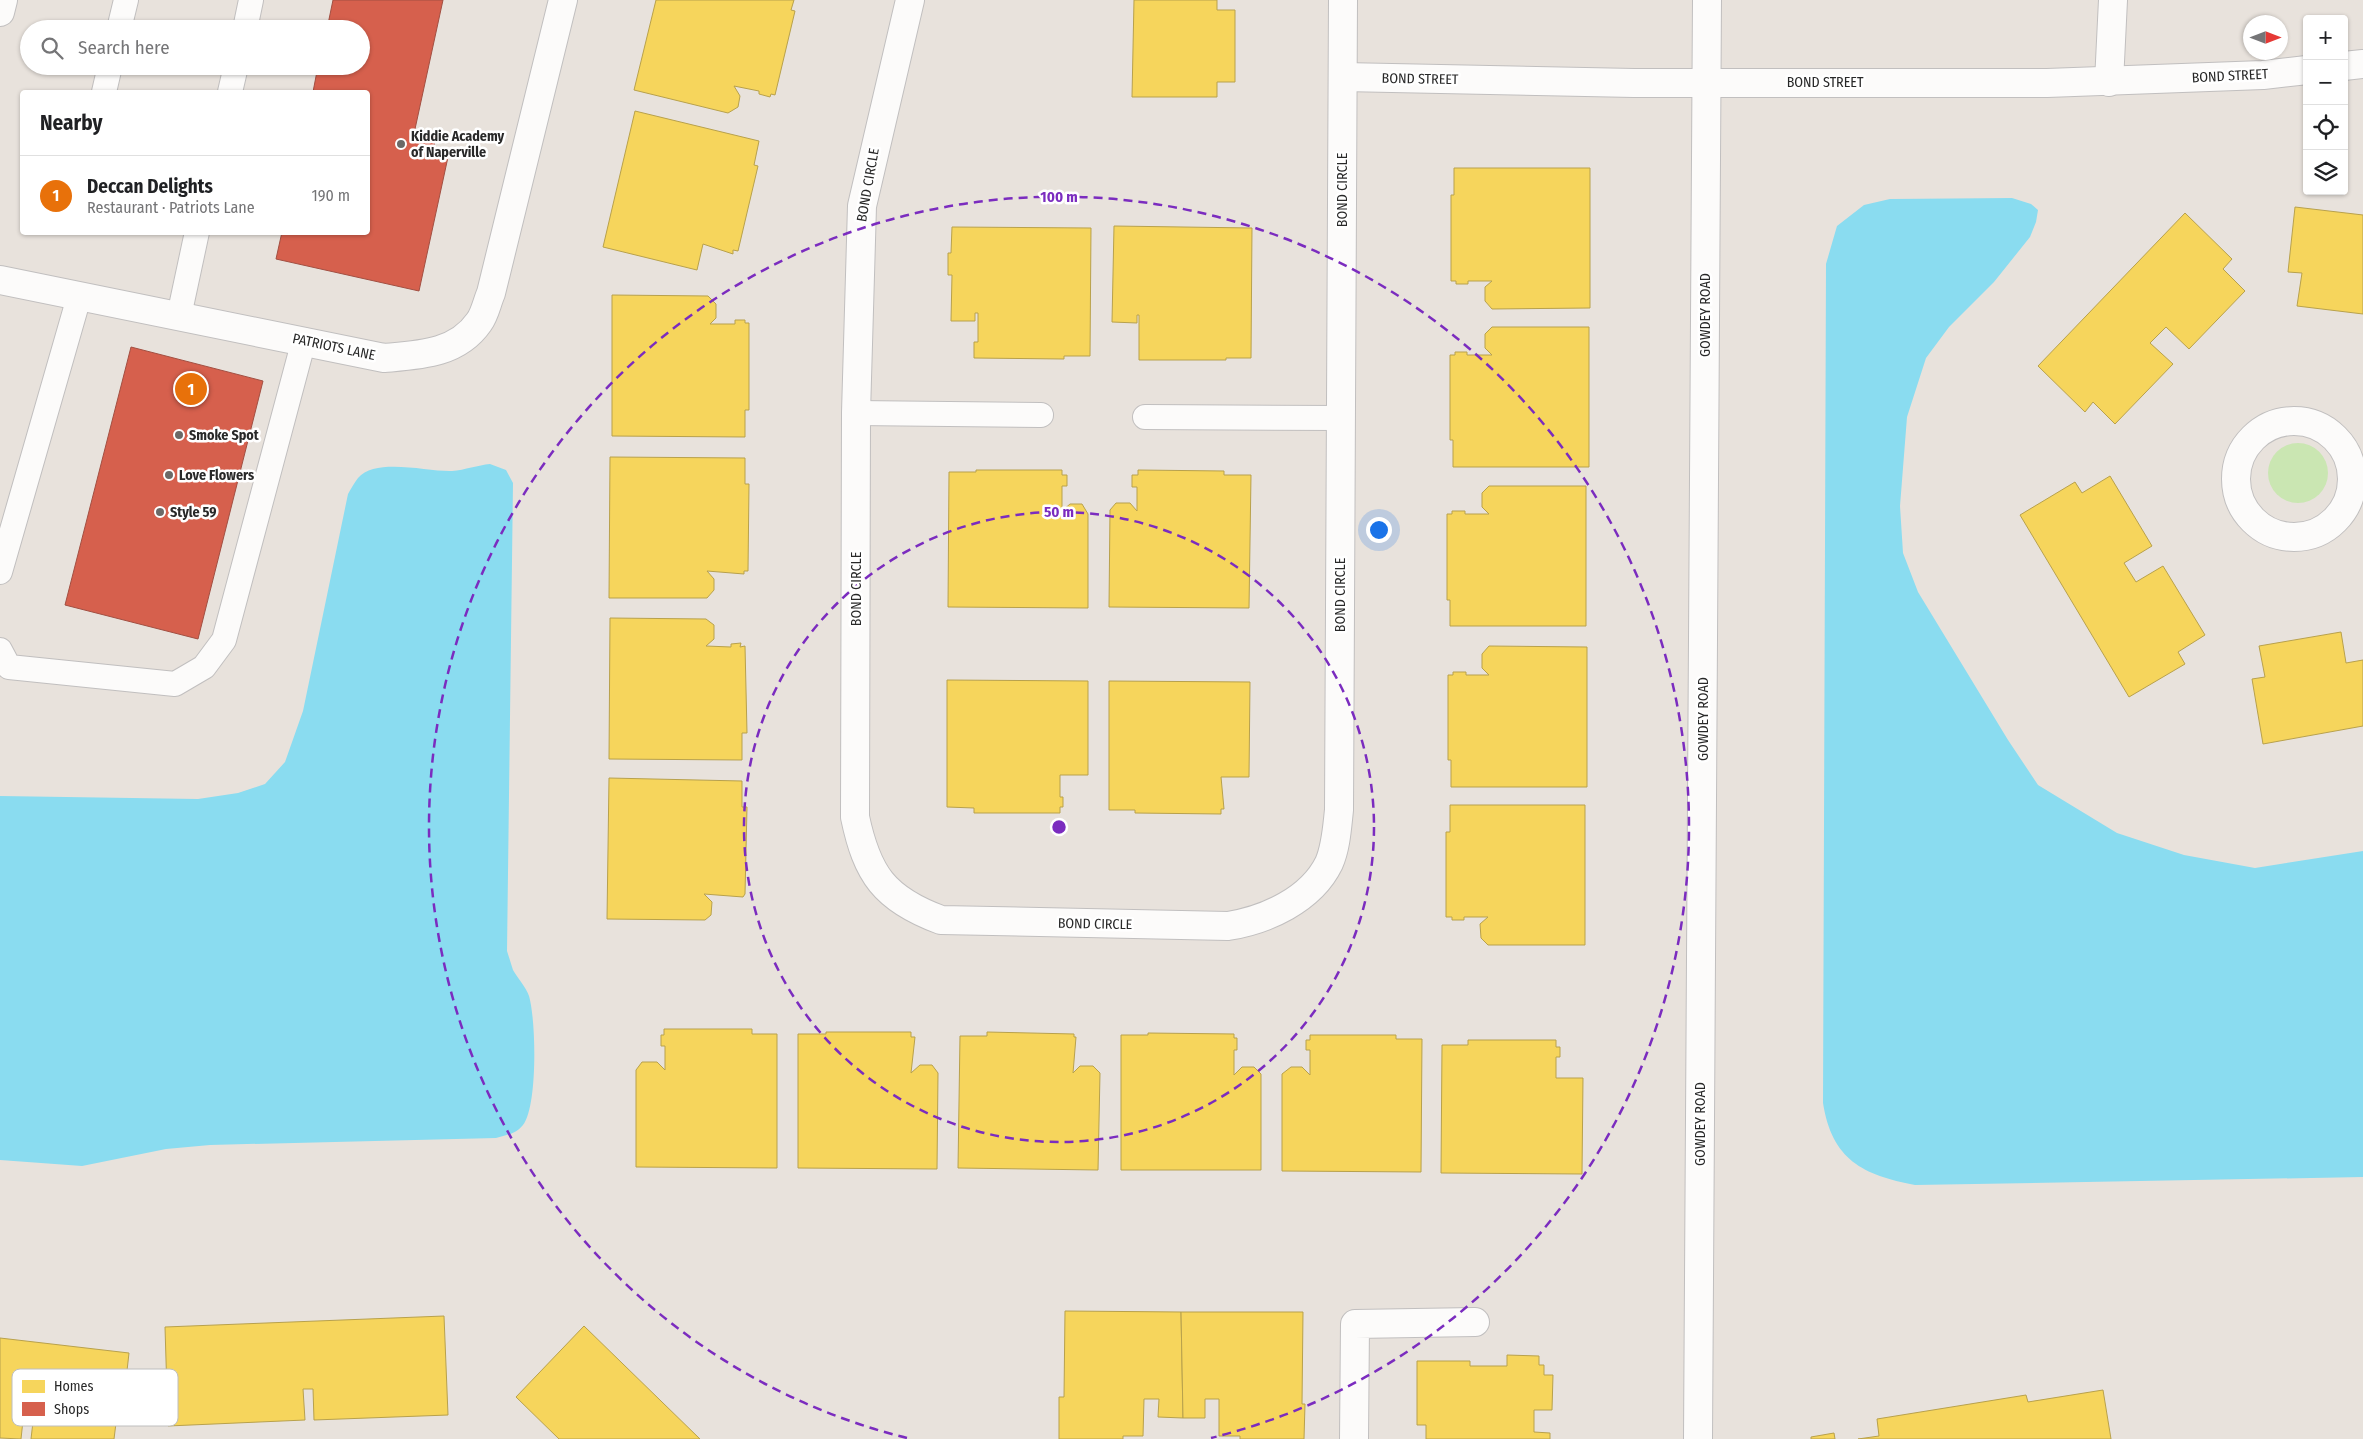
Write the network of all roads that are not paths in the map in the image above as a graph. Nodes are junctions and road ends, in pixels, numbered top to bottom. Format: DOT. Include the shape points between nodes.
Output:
graph roads {
  1 [pos="3,0"];
  2 [pos="126,0"];
  3 [pos="252,0"];
  4 [pos="563,0"];
  5 [pos="910,0"];
  6 [pos="1343,0"];
  7 [pos="1708,0"];
  8 [pos="2113,0"];
  9 [pos="0,12"];
  10 [pos="121,20"];
  11 [pos="247,20"];
  12 [pos="2363,64"];
  13 [pos="2348,66"];
  14 [pos="2303,70"];
  15 [pos="108,75"];
  16 [pos="234,75"];
  17 [pos="1343,77"];
  18 [pos="1706,81"];
  19 [pos="2109,82"];
  20 [pos="104,90"];
  21 [pos="230,90"];
  22 [pos="196,235"];
  23 [pos="0,280"];
  24 [pos="79,297"];
  25 [pos="179,316"];
  26 [pos="304,340"];
  27 [pos="856,413"];
  28 [pos="1041,415"];
  29 [pos="1145,417"];
  30 [pos="1341,418"];
  31 [pos="2357,490"];
  32 [pos="0,572"];
  33 [pos="0,650"];
  34 [pos="1476,1322"];
  35 [pos="1354,1439"];
  36 [pos="1698,1439"];
  1 -- 9 [label="street"];
  2 -- 10 [label="lane"];
  3 -- 11 [label="lane"];
  4 -- 26 [label="street, PATRIOTS LANE" via="491,293 480,321 464,340 429,354 384,358"];
  5 -- 27 [label="street, BOND CIRCLE" via="862,206"];
  6 -- 17 [label="street, BOND CIRCLE"];
  7 -- 18 [label="street, GOWDEY ROAD"];
  8 -- 19 [label="street"];
  12 -- 13 [label="street"];
  14 -- 19 [label="street, BOND STREET"];
  15 -- 20 [label="lane"];
  16 -- 21 [label="lane"];
  17 -- 18 [label="street, BOND STREET"];
  17 -- 30 [label="street, BOND CIRCLE"];
  18 -- 19 [label="street, BOND STREET"];
  18 -- 36 [label="street, GOWDEY ROAD"];
  22 -- 25 [label="lane"];
  23 -- 24 [label="street, PATRIOTS LANE"];
  24 -- 25 [label="street, PATRIOTS LANE"];
  24 -- 32 [label="lane"];
  25 -- 26 [label="street, PATRIOTS LANE"];
  26 -- 33 [label="lane" via="224,640 204,667 175,684 10,667"];
  27 -- 28 [label="lane"];
  27 -- 30 [label="street, BOND CIRCLE" via="855,817 862,849 877,877 899,899 921,913 941,920 1228,926 1284,908 1315,882 1328,864 1336,842 1339,810"];
  29 -- 30 [label="lane"];
  31 -- 31 [label="street" via="2346,452 2334,437 2318,426 2300,421 2281,422 2264,429 2249,442 2240,458 2236,477 2239,496 2247,513 2261,527 2278,535 2297,537 2316,533 2332,523"];
  34 -- 35 [label="street" via="1355,1324"];
}
